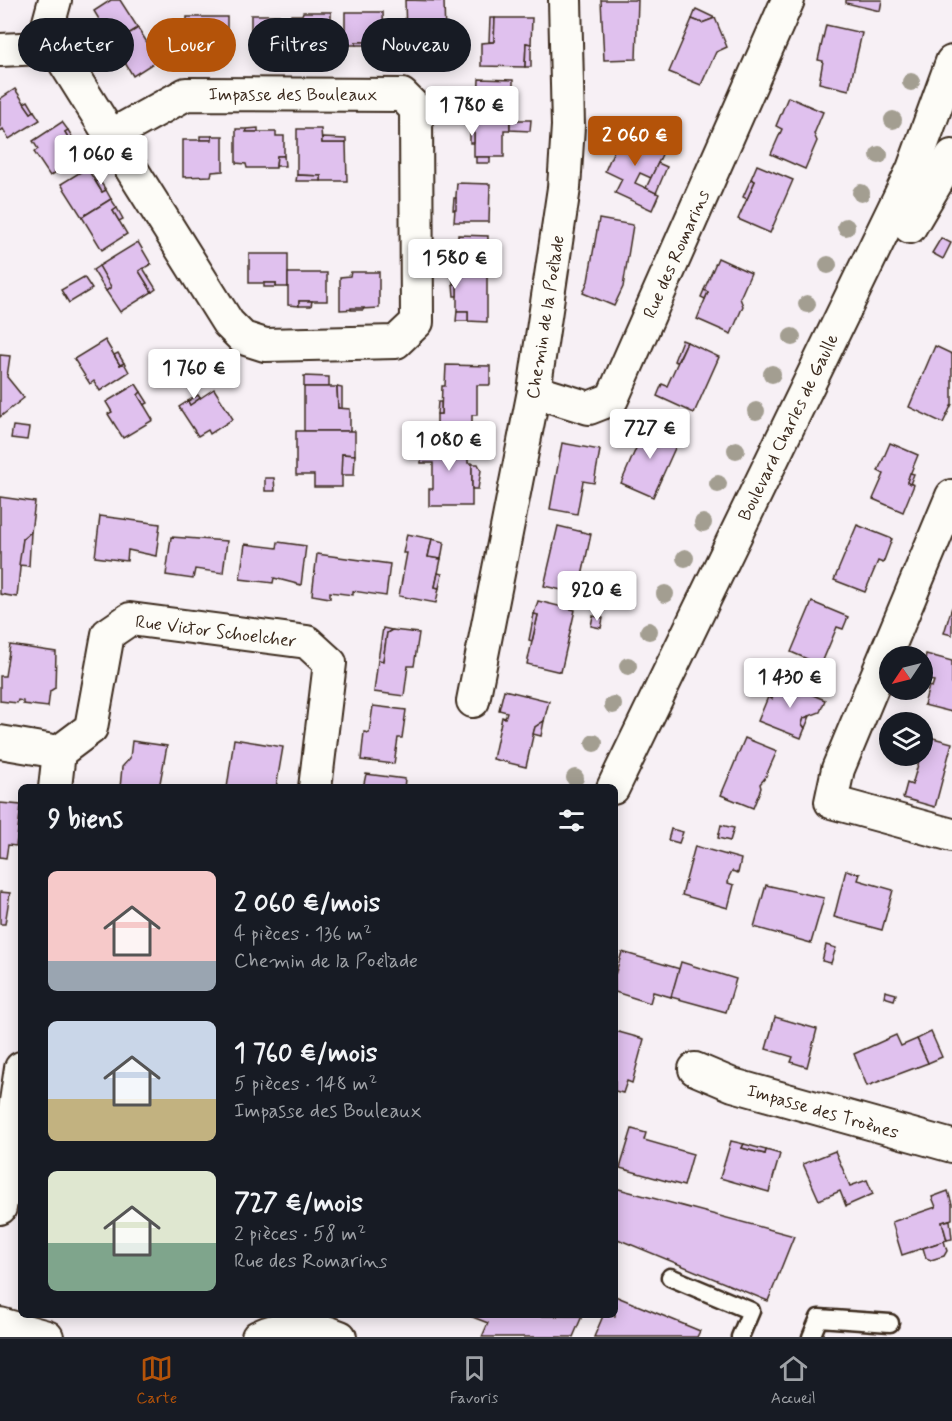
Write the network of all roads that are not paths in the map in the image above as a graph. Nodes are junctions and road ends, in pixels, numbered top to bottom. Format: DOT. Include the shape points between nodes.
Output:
graph roads {
  1 [pos="55,0"];
  2 [pos="565,0"];
  3 [pos="788,0"];
  4 [pos="50,18"];
  5 [pos="18,49"];
  6 [pos="0,50"];
  7 [pos="952,62"];
  8 [pos="71,72"];
  9 [pos="112,135"];
  10 [pos="952,156"];
  11 [pos="910,227"];
  12 [pos="534,391"];
  13 [pos="952,496"];
  14 [pos="472,701"];
  15 [pos="0,742"];
  16 [pos="59,752"];
  17 [pos="55,784"];
  18 [pos="315,784"];
  19 [pos="615,784"];
  20 [pos="952,835"];
  21 [pos="695,1070"];
  22 [pos="18,1100"];
  23 [pos="952,1146"];
  24 [pos="0,1208"];
  25 [pos="670,1276"];
  26 [pos="315,1318"];
  27 [pos="890,1323"];
  28 [pos="0,1324"];
  29 [pos="292,1326"];
  30 [pos="47,1337"];
  31 [pos="258,1337"];
  32 [pos="340,1337"];
  33 [pos="740,1337"];
  34 [pos="811,1337"];
  1 -- 4 [label="street"];
  2 -- 12 [label="street, Chemin de la Poëlade" via="568,126 564,188"];
  3 -- 12 [label="street, Rue des Romarins" via="612,399 588,408"];
  5 -- 6 [label="street"];
  7 -- 19 [label="street, Boulevard Charles de Gaulle" via="913,169"];
  8 -- 9 [label="street, Impasse des Bouleaux"];
  9 -- 9 [label="street, Impasse des Bouleaux" via="186,94 402,95 416,109 417,322 396,342 266,345 243,338 228,323"];
  10 -- 11 [label="street"];
  12 -- 14 [label="street, Chemin de la Poëlade"];
  13 -- 20 [label="street" via="838,769 831,802"];
  15 -- 16 [label="street"];
  16 -- 17 [label="street"];
  16 -- 18 [label="street, Rue Victor Schoelcher" via="91,728 108,634 130,619 307,642 330,663"];
  21 -- 23 [label="street, Impasse des Troènes" via="733,1085"];
  22 -- 24 [label="street"];
  25 -- 33 [label="lane" via="751,1311"];
  26 -- 29 [label="street"];
  27 -- 34 [label="lane" via="819,1318"];
  28 -- 30 [label="street"];
  29 -- 31 [label="street"];
  29 -- 32 [label="street" via="317,1328"];
}
